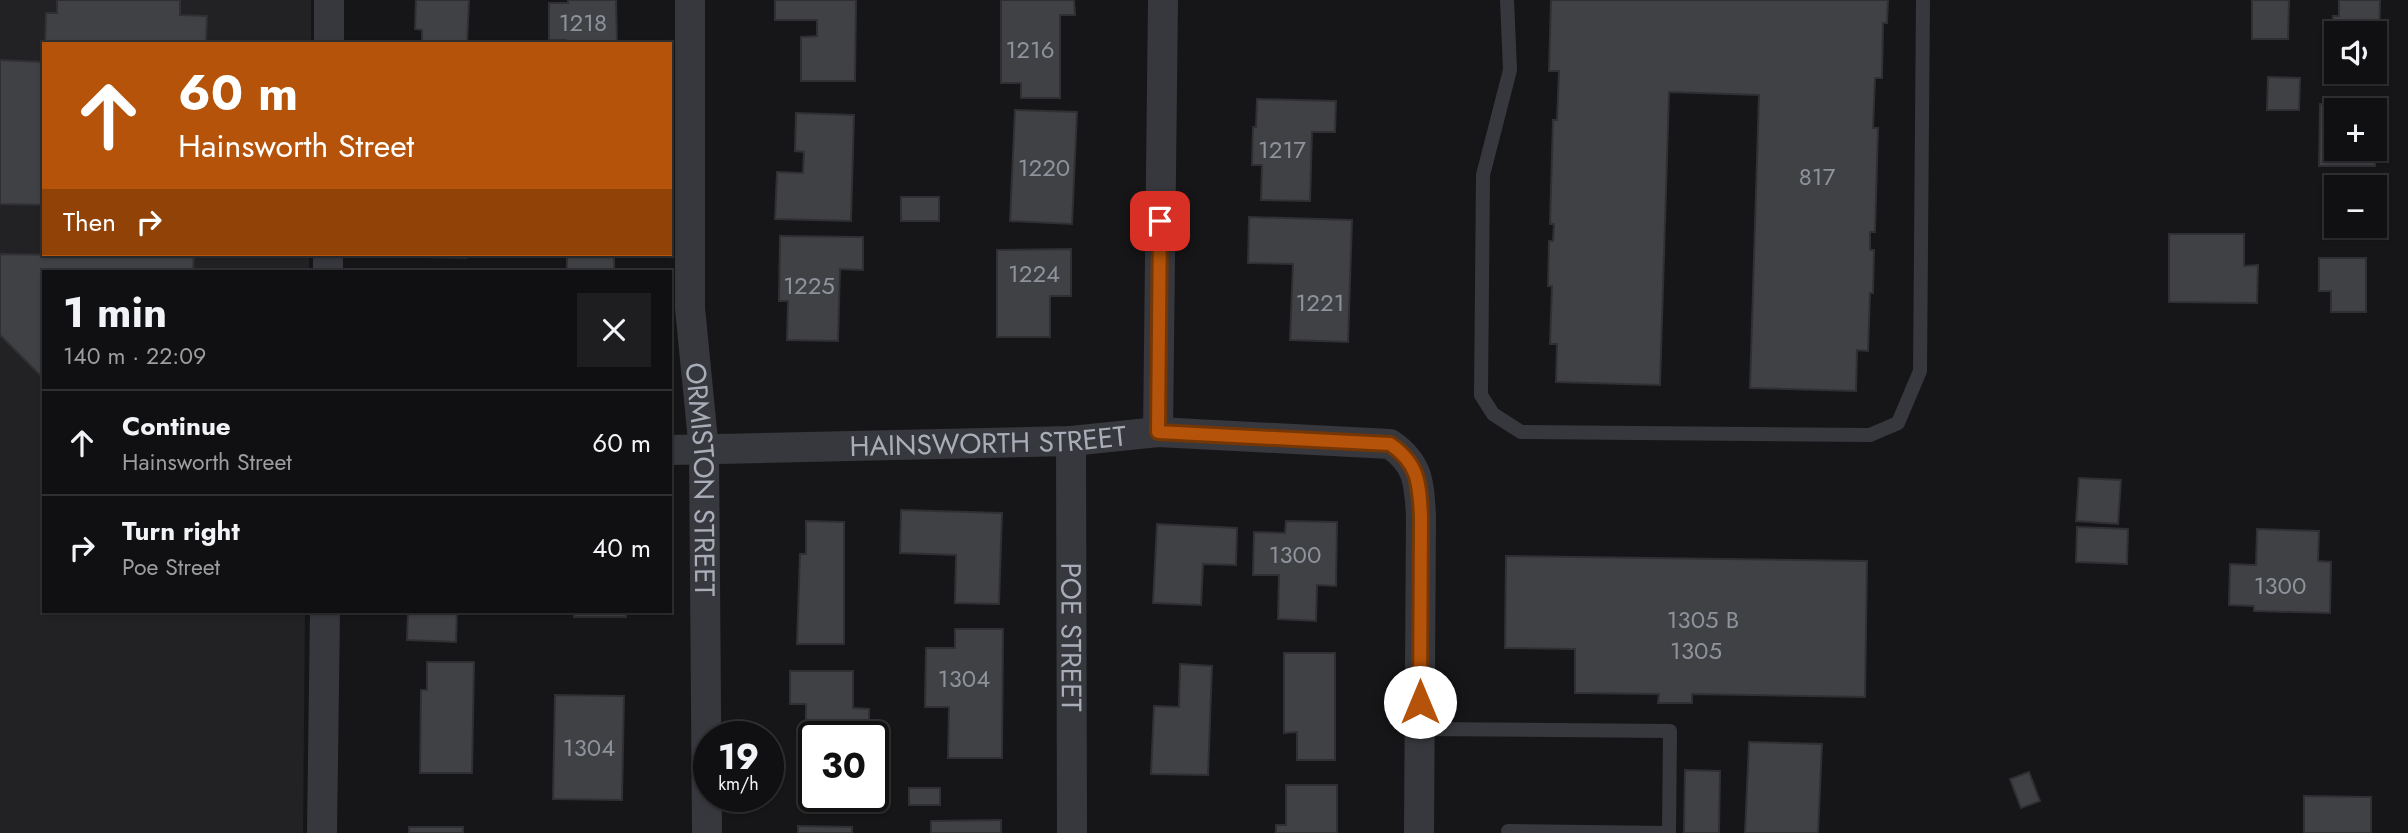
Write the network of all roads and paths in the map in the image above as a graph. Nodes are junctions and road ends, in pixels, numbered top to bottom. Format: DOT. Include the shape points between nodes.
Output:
graph roads {
  1 [pos="329,0"];
  2 [pos="690,0"];
  3 [pos="1163,0"];
  4 [pos="1507,0"];
  5 [pos="1923,0"];
  6 [pos="329,42"];
  7 [pos="1158,432"];
  8 [pos="1071,441"];
  9 [pos="672,450"];
  10 [pos="704,451"];
  11 [pos="324,613"];
  12 [pos="1420,729"];
  13 [pos="1508,831"];
  14 [pos="322,833"];
  15 [pos="707,833"];
  16 [pos="1072,833"];
  17 [pos="1419,833"];
  18 [pos="1669,833"];
  1 -- 6 [label="street"];
  2 -- 10 [label="street, ORMISTON STREET" via="690,308"];
  3 -- 7 [label="street"];
  4 -- 5 [label="lane" via="1510,70 1483,175 1481,395 1493,414 1521,432 1870,435 1898,423 1920,372"];
  7 -- 8 [label="street, HAINSWORTH STREET"];
  7 -- 12 [label="street, HAINSWORTH STREET" via="1390,444 1405,455 1419,485"];
  8 -- 10 [label="street, HAINSWORTH STREET"];
  8 -- 16 [label="street, POE STREET"];
  9 -- 10 [label="street, HAINSWORTH STREET"];
  10 -- 15 [label="street, ORMISTON STREET"];
  11 -- 14 [label="street"];
  12 -- 17 [label="street, HAINSWORTH STREET"];
  12 -- 18 [label="lane" via="1670,731"];
  13 -- 18 [label="lane"];
}
